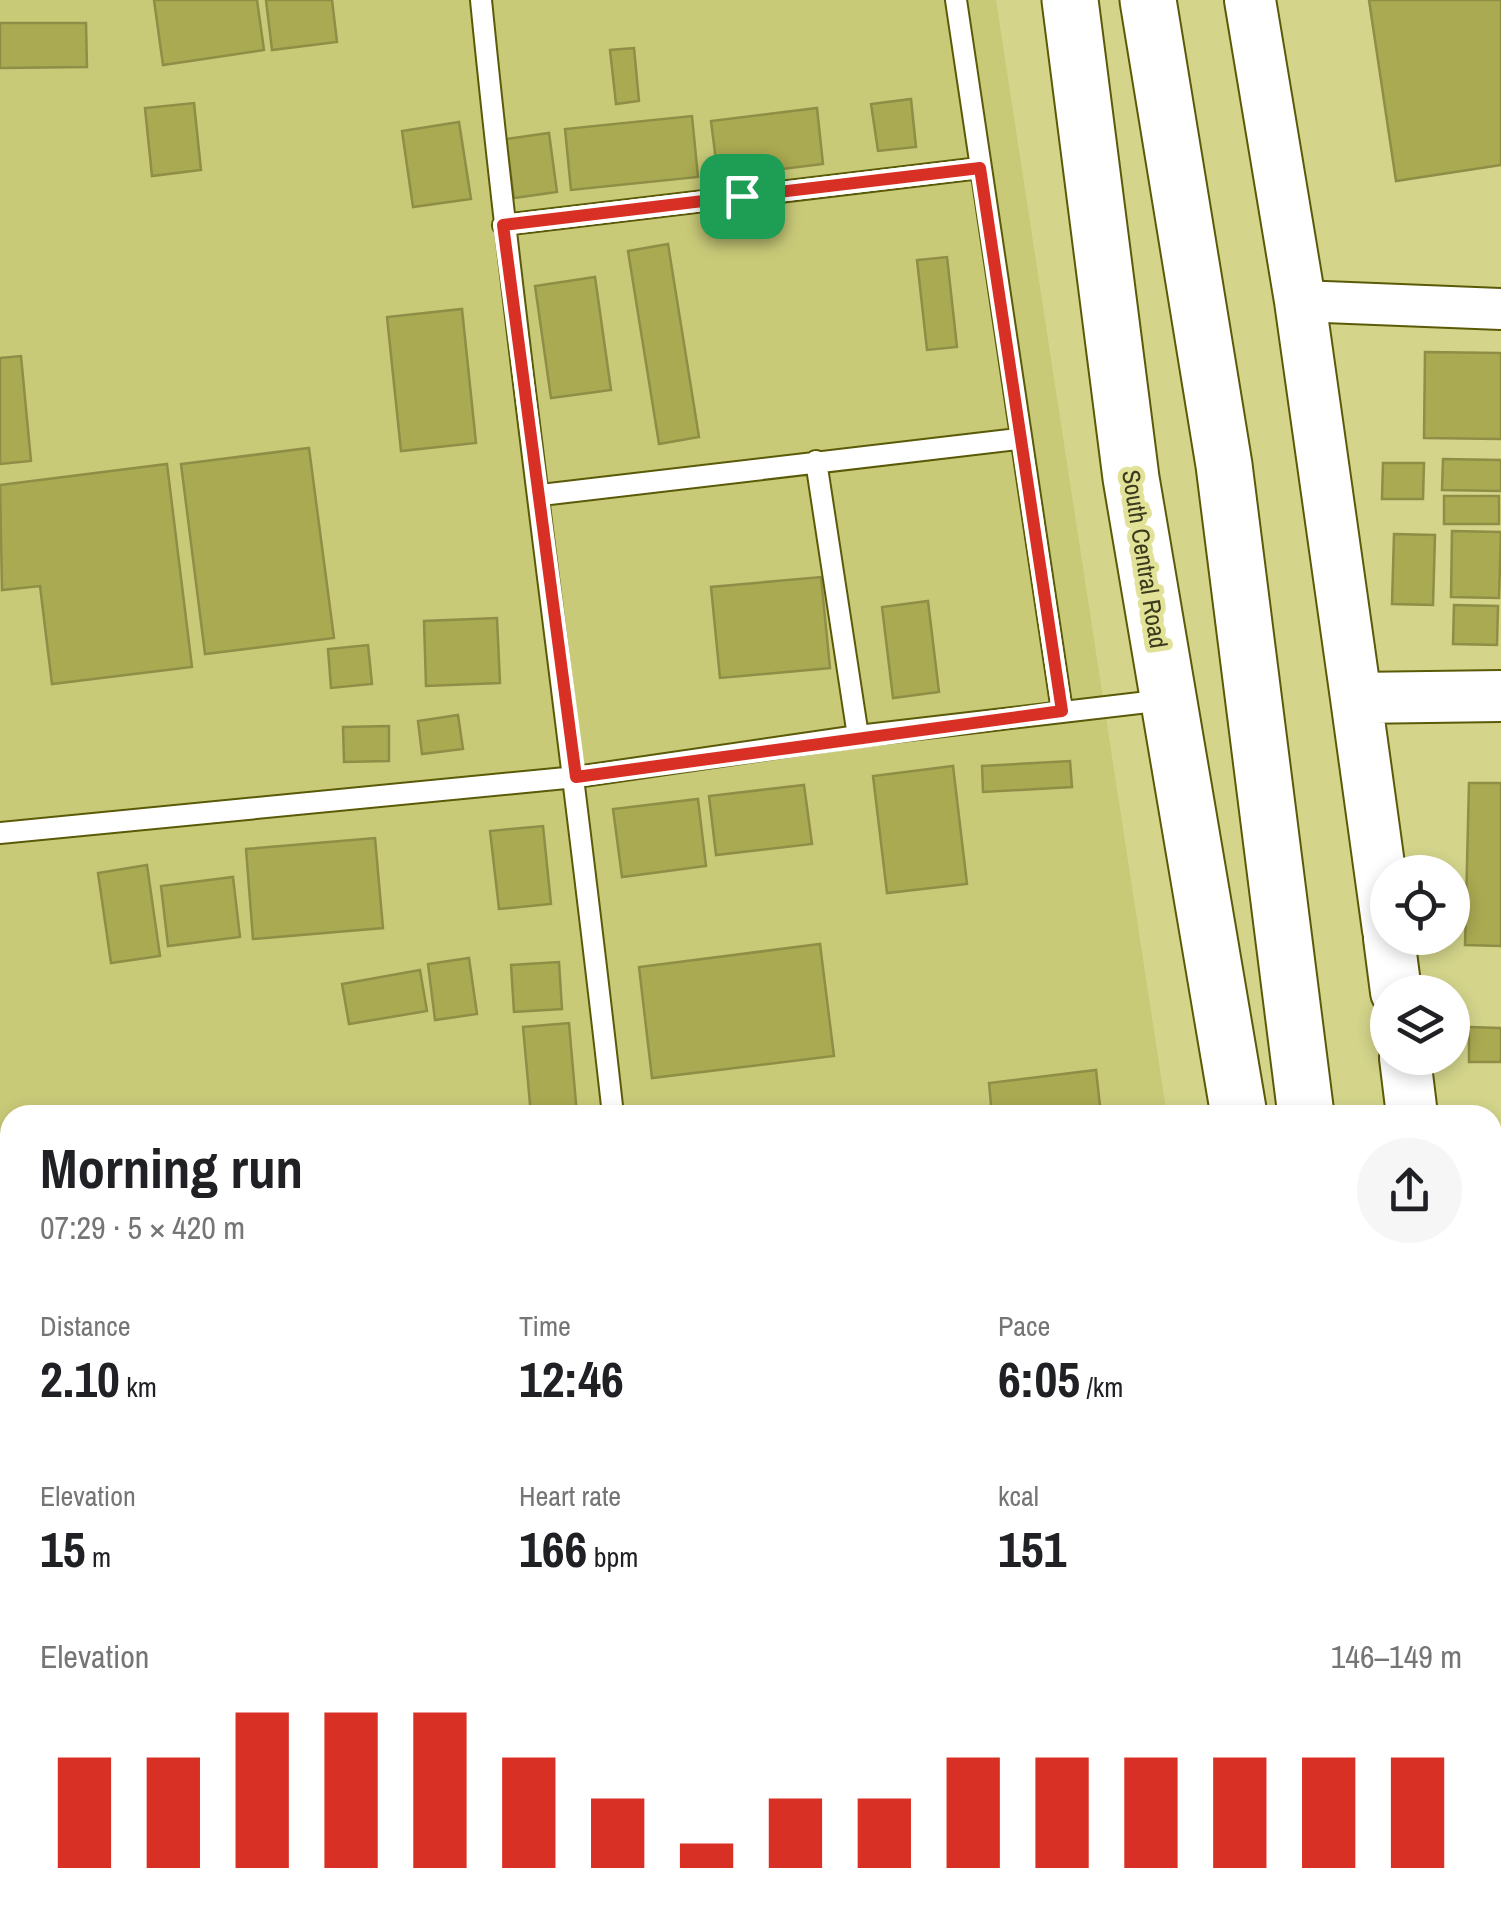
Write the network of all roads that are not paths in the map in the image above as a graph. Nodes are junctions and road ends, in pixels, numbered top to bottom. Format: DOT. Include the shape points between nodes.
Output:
graph roads {
  1 [pos="481,0"];
  2 [pos="956,0"];
  3 [pos="1070,0"];
  4 [pos="1148,0"];
  5 [pos="1250,0"];
  6 [pos="980,168"];
  7 [pos="503,225"];
  8 [pos="1300,300"];
  9 [pos="1501,309"];
  10 [pos="1018,438"];
  11 [pos="816,461"];
  12 [pos="541,495"];
  13 [pos="1501,696"];
  14 [pos="1356,698"];
  15 [pos="1168,699"];
  16 [pos="1062,711"];
  17 [pos="858,736"];
  18 [pos="576,777"];
  19 [pos="0,834"];
  20 [pos="1377,855"];
  21 [pos="1407,1075"];
  22 [pos="612,1105"];
  23 [pos="1237,1105"];
  24 [pos="1305,1105"];
  25 [pos="1411,1105"];
  1 -- 7 [label="lane"];
  2 -- 6 [label="lane"];
  3 -- 15 [label="main road, South Central Road" via="1131,478"];
  4 -- 24 [label="main road" via="1224,465"];
  5 -- 8 [label="street"];
  6 -- 7 [label="lane"];
  6 -- 10 [label="lane"];
  7 -- 12 [label="lane"];
  8 -- 9 [label="street"];
  8 -- 14 [label="street"];
  10 -- 11 [label="lane"];
  10 -- 16 [label="lane"];
  11 -- 12 [label="lane"];
  11 -- 17 [label="lane"];
  12 -- 18 [label="lane"];
  13 -- 14 [label="street"];
  14 -- 20 [label="street"];
  15 -- 16 [label="lane"];
  15 -- 23 [label="main road, South Central Road"];
  16 -- 17 [label="lane"];
  17 -- 18 [label="lane"];
  18 -- 19 [label="lane"];
  18 -- 22 [label="lane"];
  21 -- 25 [label="street"];
}
